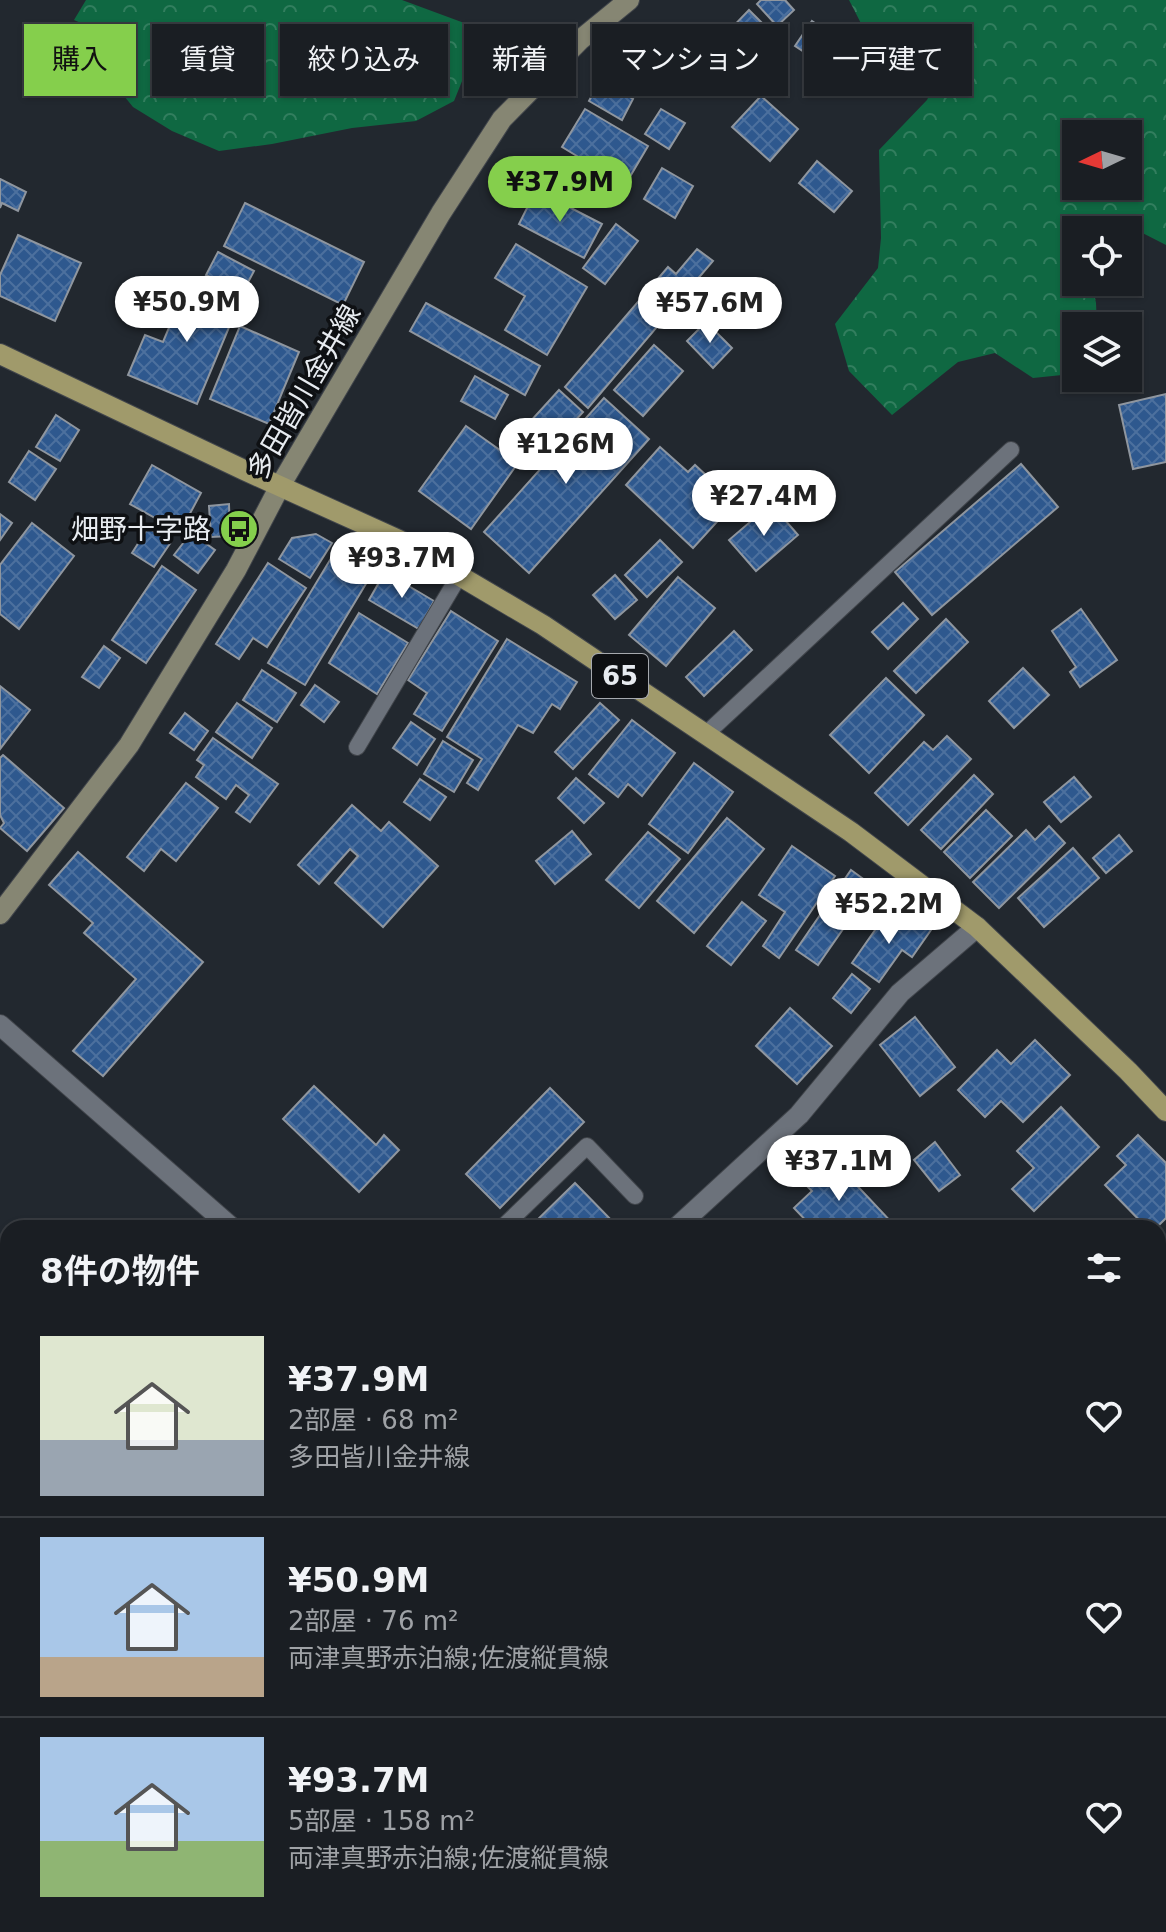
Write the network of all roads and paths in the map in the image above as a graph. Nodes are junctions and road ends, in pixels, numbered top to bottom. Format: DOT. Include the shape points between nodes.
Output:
graph roads {
  1 [pos="629,0"];
  2 [pos="0,354"];
  3 [pos="1011,450"];
  4 [pos="280,486"];
  5 [pos="459,576"];
  6 [pos="706,734"];
  7 [pos="357,747"];
  8 [pos="0,914"];
  9 [pos="977,927"];
  10 [pos="0,1025"];
  11 [pos="1166,1111"];
  12 [pos="635,1196"];
  13 [pos="223,1220"];
  14 [pos="510,1220"];
  15 [pos="685,1220"];
  1 -- 4 [label="main road, 多田皆川金井線" via="580,40 502,119"];
  2 -- 4 [label="main road, 65"];
  3 -- 6 [label="lane"];
  4 -- 5 [label="main road, 65" via="399,540"];
  4 -- 8 [label="main road, 多田皆川金井線" via="236,570 129,745"];
  5 -- 6 [label="main road, 65"];
  5 -- 7 [label="lane"];
  6 -- 9 [label="main road, 65" via="851,832"];
  9 -- 11 [label="main road, 65"];
  9 -- 15 [label="street" via="900,993 799,1115"];
  10 -- 13 [label="street"];
  12 -- 14 [label="lane" via="587,1146"];
}
